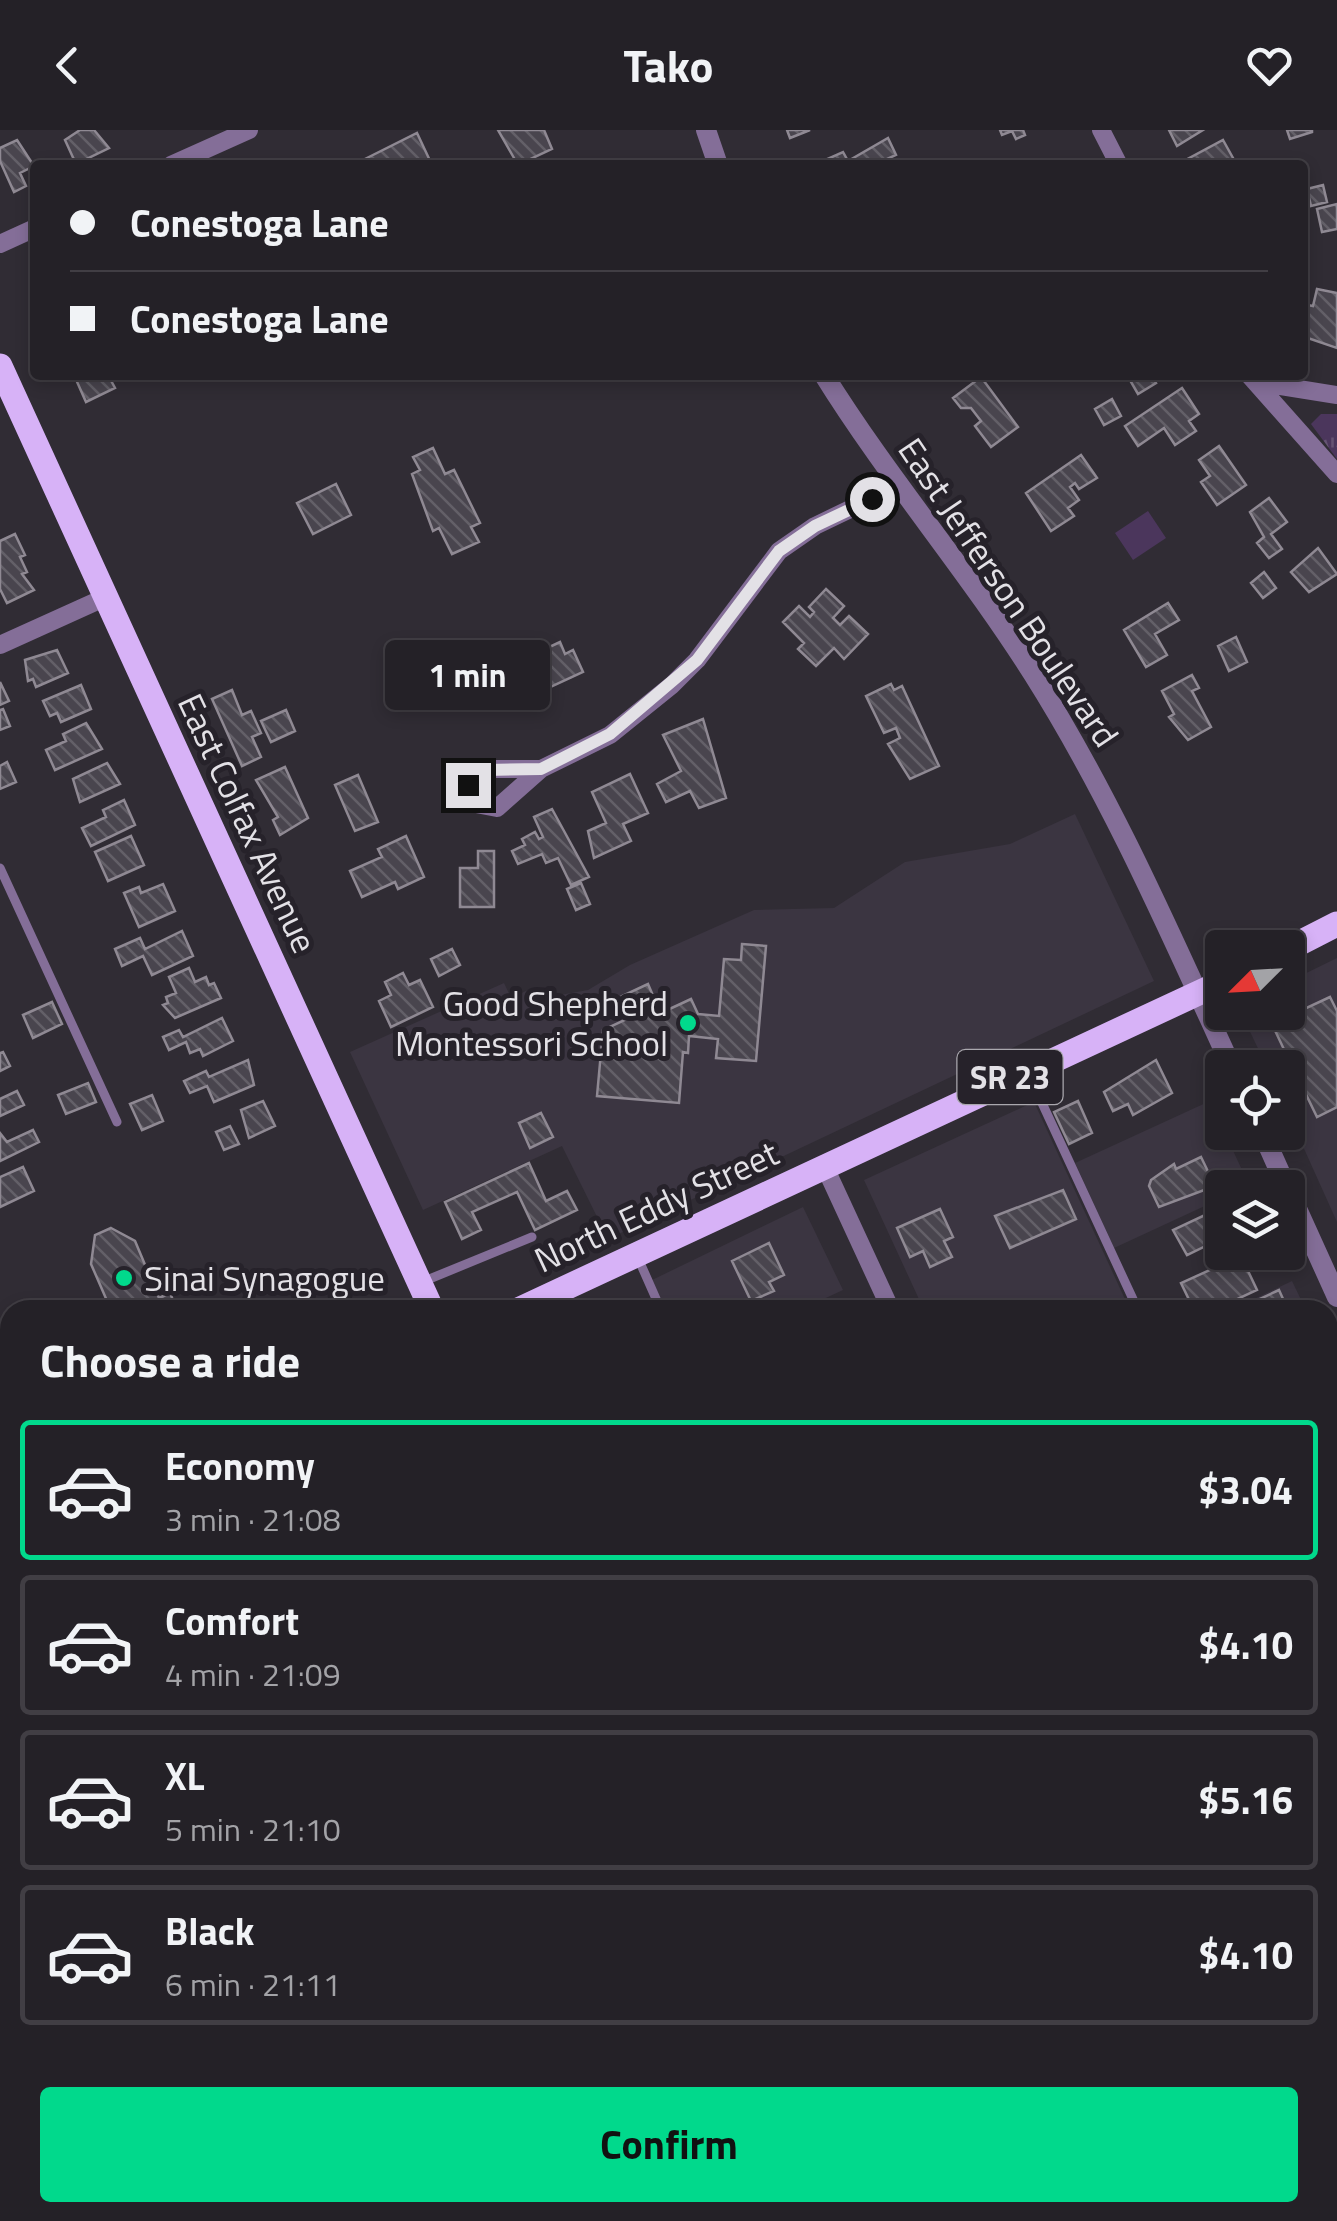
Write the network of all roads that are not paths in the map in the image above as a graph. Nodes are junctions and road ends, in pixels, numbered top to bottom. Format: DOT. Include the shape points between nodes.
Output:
graph roads {
  1 [pos="249,130"];
  2 [pos="706,130"];
  3 [pos="1102,130"];
  4 [pos="183,160"];
  5 [pos="716,160"];
  6 [pos="1117,160"];
  7 [pos="30,230"];
  8 [pos="0,244"];
  9 [pos="3,379"];
  10 [pos="827,380"];
  11 [pos="1253,380"];
  12 [pos="1257,380"];
  13 [pos="1337,396"];
  14 [pos="1337,474"];
  15 [pos="900,485"];
  16 [pos="106,597"];
  17 [pos="0,645"];
  18 [pos="541,769"];
  19 [pos="0,868"];
  20 [pos="1337,924"];
  21 [pos="1305,940"];
  22 [pos="1205,990"];
  23 [pos="1198,994"];
  24 [pos="1224,1050"];
  25 [pos="1027,1070"];
  26 [pos="117,1122"];
  27 [pos="824,1165"];
  28 [pos="1305,1228"];
  29 [pos="532,1237"];
  30 [pos="636,1255"];
  31 [pos="420,1283"];
  32 [pos="1337,1298"];
  33 [pos="428,1300"];
  34 [pos="539,1300"];
  35 [pos="656,1300"];
  36 [pos="885,1300"];
  37 [pos="1133,1300"];
  1 -- 4 [label="street"];
  2 -- 5 [label="street"];
  3 -- 6 [label="street"];
  7 -- 8 [label="street"];
  9 -- 16 [label="main road, East Colfax Avenue"];
  10 -- 15 [label="street, East Jefferson Boulevard"];
  11 -- 14 [label="street"];
  12 -- 13 [label="street"];
  15 -- 18 [label="street" via="779,551 672,685 610,734"];
  15 -- 23 [label="street, East Jefferson Boulevard" via="988,606 1090,770"];
  16 -- 17 [label="street"];
  16 -- 31 [label="main road, East Colfax Avenue"];
  19 -- 26 [label="lane"];
  20 -- 21 [label="main road"];
  22 -- 23 [label="main road, SR 23"];
  23 -- 24 [label="street, East Jefferson Boulevard"];
  23 -- 25 [label="main road, SR 23"];
  25 -- 27 [label="main road, SR 23"];
  25 -- 37 [label="lane"];
  27 -- 30 [label="main road, North Eddy Street / SR 23"];
  27 -- 36 [label="street"];
  28 -- 32 [label="street"];
  29 -- 31 [label="lane"];
  30 -- 34 [label="main road, North Eddy Street / SR 23"];
  30 -- 35 [label="lane"];
  31 -- 33 [label="main road, East Colfax Avenue"];
}
